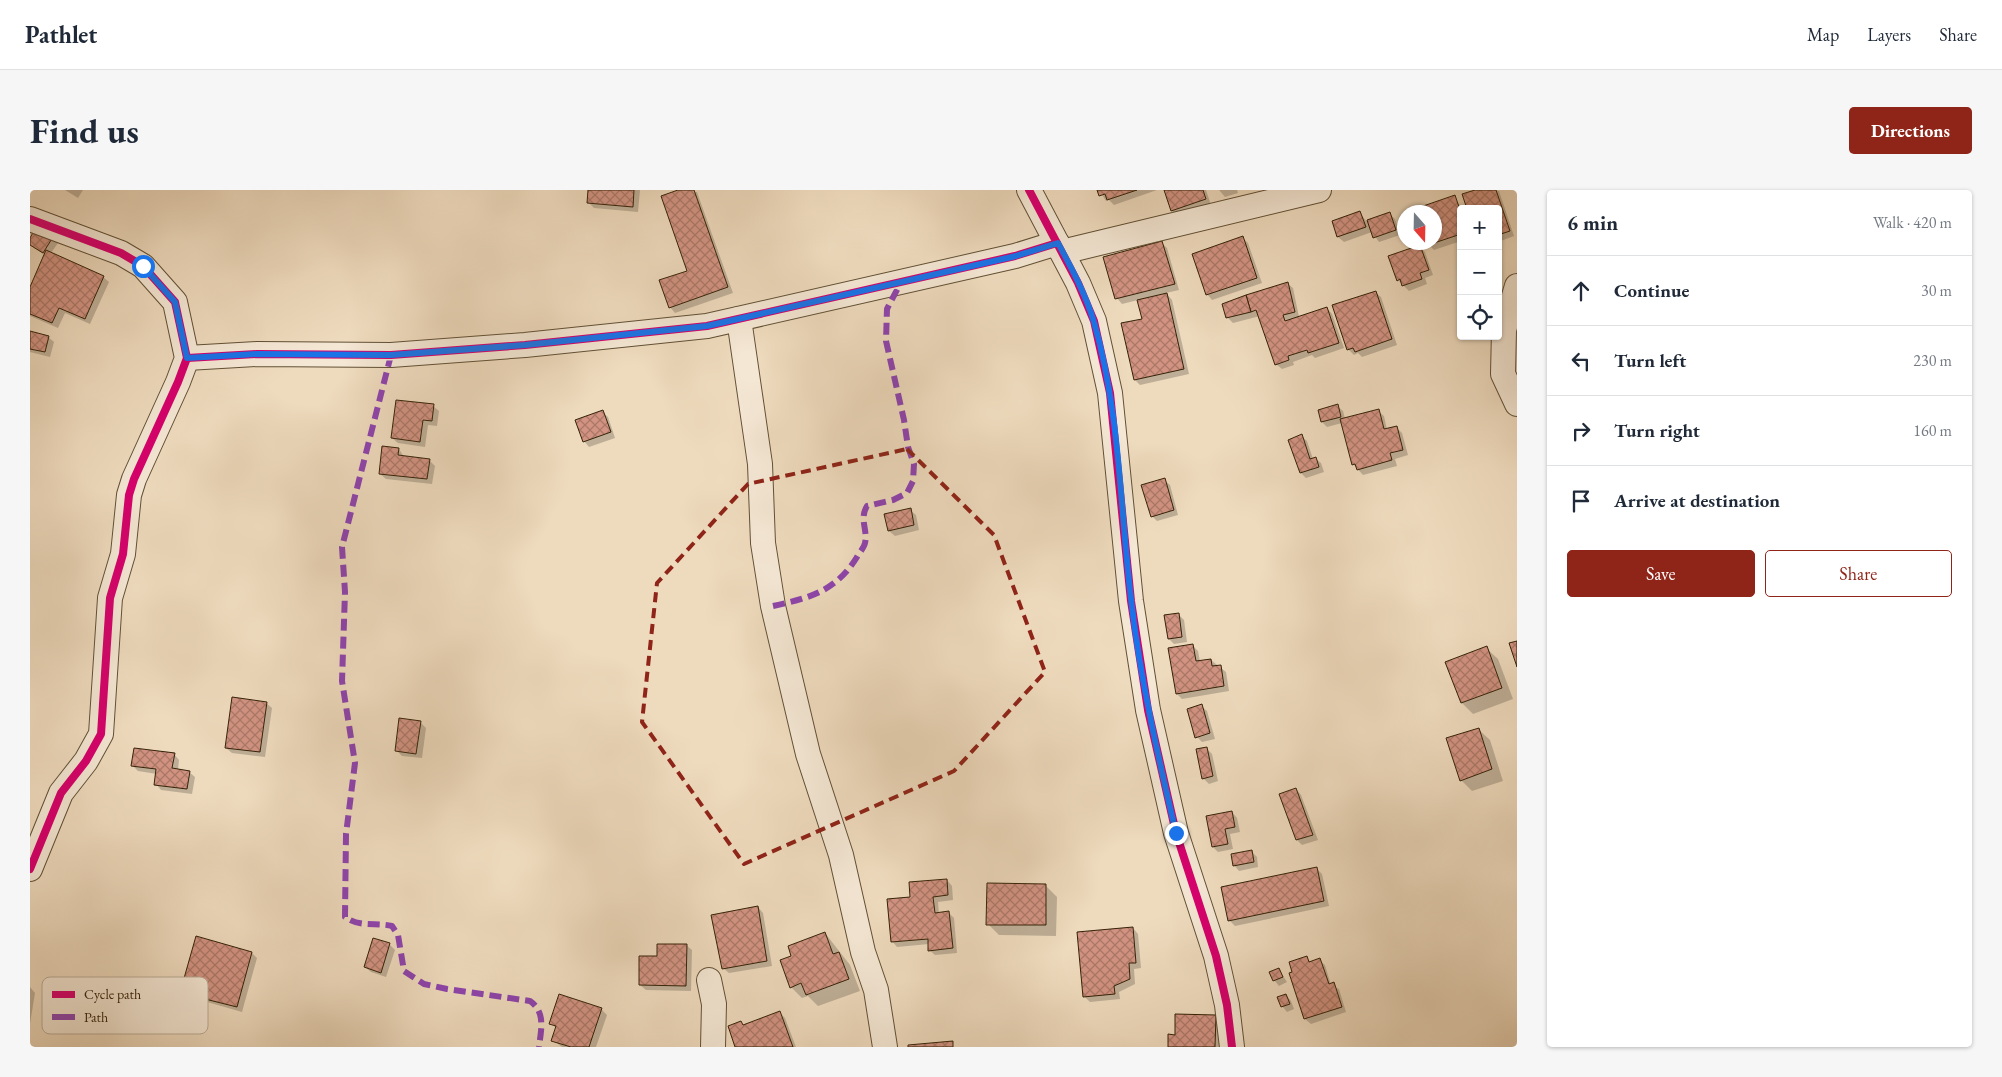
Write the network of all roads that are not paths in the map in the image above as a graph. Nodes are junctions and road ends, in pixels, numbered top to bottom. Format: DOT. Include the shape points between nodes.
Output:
graph roads {
  1 [pos="1029,190"];
  2 [pos="1319,190"];
  3 [pos="30,220"];
  4 [pos="1060,247"];
  5 [pos="1517,286"];
  6 [pos="739,319"];
  7 [pos="187,358"];
  8 [pos="1517,404"];
  9 [pos="30,869"];
  10 [pos="709,980"];
  11 [pos="713,1047"];
  12 [pos="885,1047"];
  13 [pos="1232,1047"];
  1 -- 4 [label="street"];
  2 -- 4 [label="street"];
  3 -- 7 [label="street" via="121,253 143,266 175,302"];
  4 -- 6 [label="street"];
  4 -- 13 [label="street" via="1094,320 1110,393 1131,601 1148,710 1176,833 1216,956"];
  5 -- 8 [label="street" via="1504,330 1503,374"];
  6 -- 7 [label="street" via="707,326 525,345 391,355 257,354"];
  6 -- 12 [label="street" via="760,464 763,544 773,606 808,754 841,855 863,952 876,990"];
  7 -- 9 [label="street" via="129,495 123,554 110,598 101,734 86,761 61,793"];
  10 -- 11 [label="street" via="714,1004"];
}
